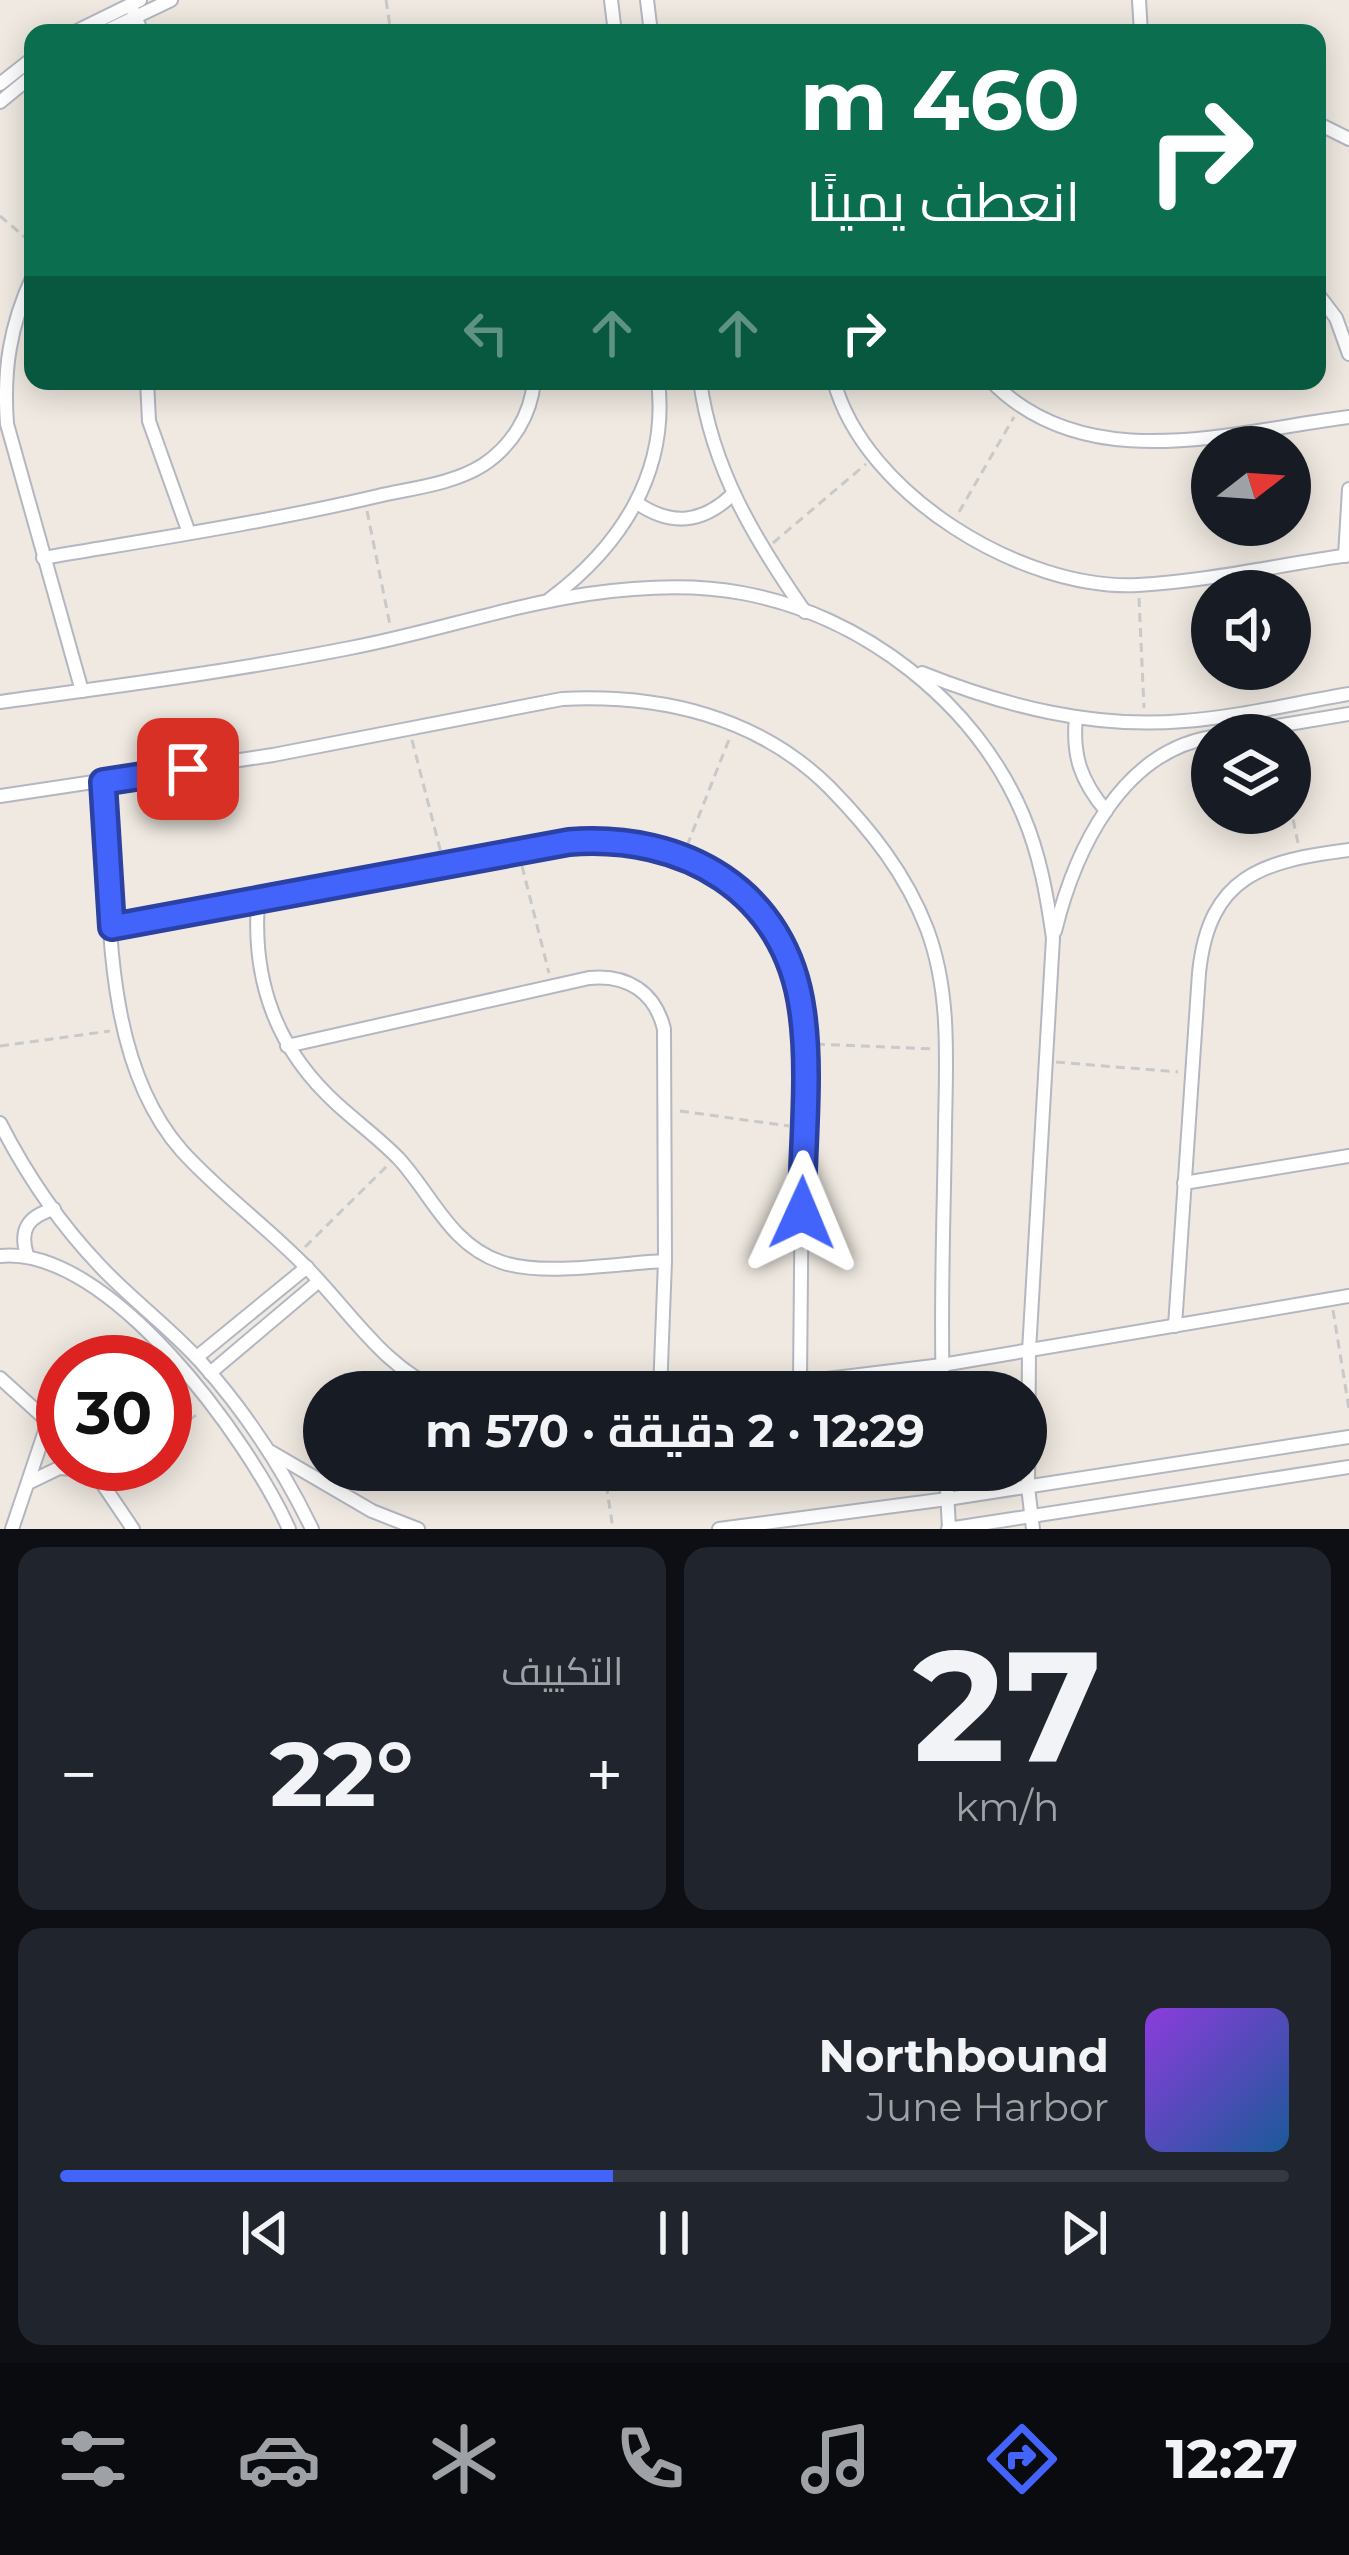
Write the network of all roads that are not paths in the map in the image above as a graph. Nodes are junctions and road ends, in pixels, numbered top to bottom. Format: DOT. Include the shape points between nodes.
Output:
graph roads {
  1 [pos="171,0"];
  2 [pos="135,7"];
  3 [pos="94,24"];
  4 [pos="24,65"];
  5 [pos="24,82"];
  6 [pos="0,84"];
  7 [pos="0,102"];
  8 [pos="24,295"];
  9 [pos="1326,305"];
  10 [pos="1349,354"];
  11 [pos="147,390"];
  12 [pos="531,390"];
  13 [pos="659,390"];
  14 [pos="702,390"];
  15 [pos="837,390"];
  16 [pos="1001,390"];
  17 [pos="1349,417"];
  18 [pos="1349,489"];
  19 [pos="733,494"];
  20 [pos="637,503"];
  21 [pos="189,533"];
  22 [pos="1347,556"];
  23 [pos="44,558"];
  24 [pos="545,603"];
  25 [pos="806,613"];
  26 [pos="909,668"];
  27 [pos="82,691"];
  28 [pos="1349,694"];
  29 [pos="0,702"];
  30 [pos="1349,714"];
  31 [pos="1076,717"];
  32 [pos="1311,720"];
  33 [pos="1191,743"];
  34 [pos="103,782"];
  35 [pos="0,796"];
  36 [pos="1106,811"];
  37 [pos="1349,850"];
  38 [pos="258,902"];
  39 [pos="112,927"];
  40 [pos="1053,938"];
  41 [pos="287,1046"];
  42 [pos="0,1123"];
  43 [pos="1349,1156"];
  44 [pos="1184,1183"];
  45 [pos="54,1209"];
  46 [pos="27,1255"];
  47 [pos="0,1256"];
  48 [pos="665,1261"];
  49 [pos="307,1267"];
  50 [pos="319,1281"];
  51 [pos="1349,1295"];
  52 [pos="1175,1326"];
  53 [pos="1029,1352"];
  54 [pos="197,1358"];
  55 [pos="942,1365"];
  56 [pos="407,1371"];
  57 [pos="661,1371"];
  58 [pos="800,1371"];
  59 [pos="892,1371"];
  60 [pos="942,1371"];
  61 [pos="1029,1371"];
  62 [pos="210,1373"];
  63 [pos="0,1378"];
  64 [pos="36,1409"];
  65 [pos="1349,1437"];
  66 [pos="267,1450"];
  67 [pos="36,1457"];
  68 [pos="1349,1467"];
  69 [pos="36,1479"];
  70 [pos="27,1483"];
  71 [pos="1047,1484"];
  72 [pos="109,1491"];
  73 [pos="947,1491"];
  74 [pos="1001,1491"];
  75 [pos="1028,1491"];
  76 [pos="947,1499"];
  77 [pos="14,1523"];
  78 [pos="1031,1523"];
  79 [pos="409,1528"];
  80 [pos="27,1529"];
  81 [pos="133,1529"];
  82 [pos="289,1529"];
  83 [pos="312,1529"];
  84 [pos="718,1529"];
  85 [pos="949,1529"];
  1 -- 2 [label="street"];
  2 -- 3 [label="street"];
  4 -- 6 [label="street"];
  5 -- 7 [label="street"];
  8 -- 23 [label="street" via="4,384 11,443"];
  9 -- 10 [label="street"];
  11 -- 21 [label="street" via="149,421"];
  12 -- 21 [label="street" via="510,440 448,480"];
  13 -- 20 [label="street" via="654,460"];
  14 -- 19 [label="street"];
  15 -- 22 [label="street" via="872,459 898,484 952,524 1054,573 1138,585"];
  16 -- 17 [label="street" via="1075,433 1132,442"];
  18 -- 22 [label="street"];
  19 -- 20 [label="street" via="698,518 655,515"];
  19 -- 25 [label="street"];
  20 -- 24 [label="street" via="582,576"];
  21 -- 23 [label="street"];
  23 -- 27 [label="street"];
  24 -- 25 [label="street" via="678,589 742,593"];
  24 -- 27 [label="street" via="226,672"];
  25 -- 26 [label="street"];
  26 -- 31 [label="street"];
  26 -- 40 [label="street" via="976,734 1010,787 1034,845"];
  27 -- 29 [label="street"];
  28 -- 31 [label="street" via="1189,721"];
  30 -- 32 [label="street"];
  31 -- 36 [label="street" via="1078,768"];
  33 -- 36 [label="street" via="1135,775"];
  34 -- 35 [label="street"];
  34 -- 39 [label="street"];
  34 -- 55 [label="street" via="601,697 679,706 787,752 894,863 939,969 946,1050"];
  36 -- 40 [label="street" via="1064,893"];
  37 -- 44 [label="street" via="1274,863 1248,876 1211,918 1202,945"];
  38 -- 39 [label="street"];
  38 -- 41 [label="street" via="260,977"];
  38 -- 58 [label="street" via="611,838 683,855 741,892 783,946 804,1043"];
  39 -- 49 [label="street" via="123,1029 148,1102 183,1151"];
  40 -- 53 [label="street"];
  41 -- 48 [label="street" via="479,1253 531,1268"];
  41 -- 48 [label="street" via="604,976 644,992 664,1029"];
  42 -- 45 [label="street"];
  43 -- 44 [label="street"];
  44 -- 52 [label="street"];
  45 -- 46 [label="street" via="26,1225"];
  45 -- 54 [label="street" via="101,1268"];
  46 -- 47 [label="street"];
  46 -- 82 [label="street" via="76,1272 156,1342 242,1442"];
  48 -- 57 [label="street"];
  49 -- 50 [label="street"];
  49 -- 54 [label="street"];
  50 -- 56 [label="street"];
  50 -- 62 [label="street"];
  51 -- 52 [label="street"];
  52 -- 53 [label="street"];
  53 -- 55 [label="street"];
  53 -- 61 [label="street"];
  54 -- 62 [label="street"];
  55 -- 59 [label="street"];
  55 -- 60 [label="street"];
  62 -- 66 [label="street"];
  63 -- 64 [label="street"];
  65 -- 71 [label="street"];
  66 -- 79 [label="street"];
  66 -- 83 [label="street"];
  67 -- 70 [label="street"];
  68 -- 78 [label="street"];
  69 -- 70 [label="street"];
  70 -- 77 [label="street"];
  72 -- 81 [label="street"];
  73 -- 76 [label="street"];
  74 -- 76 [label="street"];
  75 -- 78 [label="street"];
  76 -- 84 [label="street"];
  76 -- 85 [label="street"];
  77 -- 80 [label="street"];
  78 -- 85 [label="street"];
}
